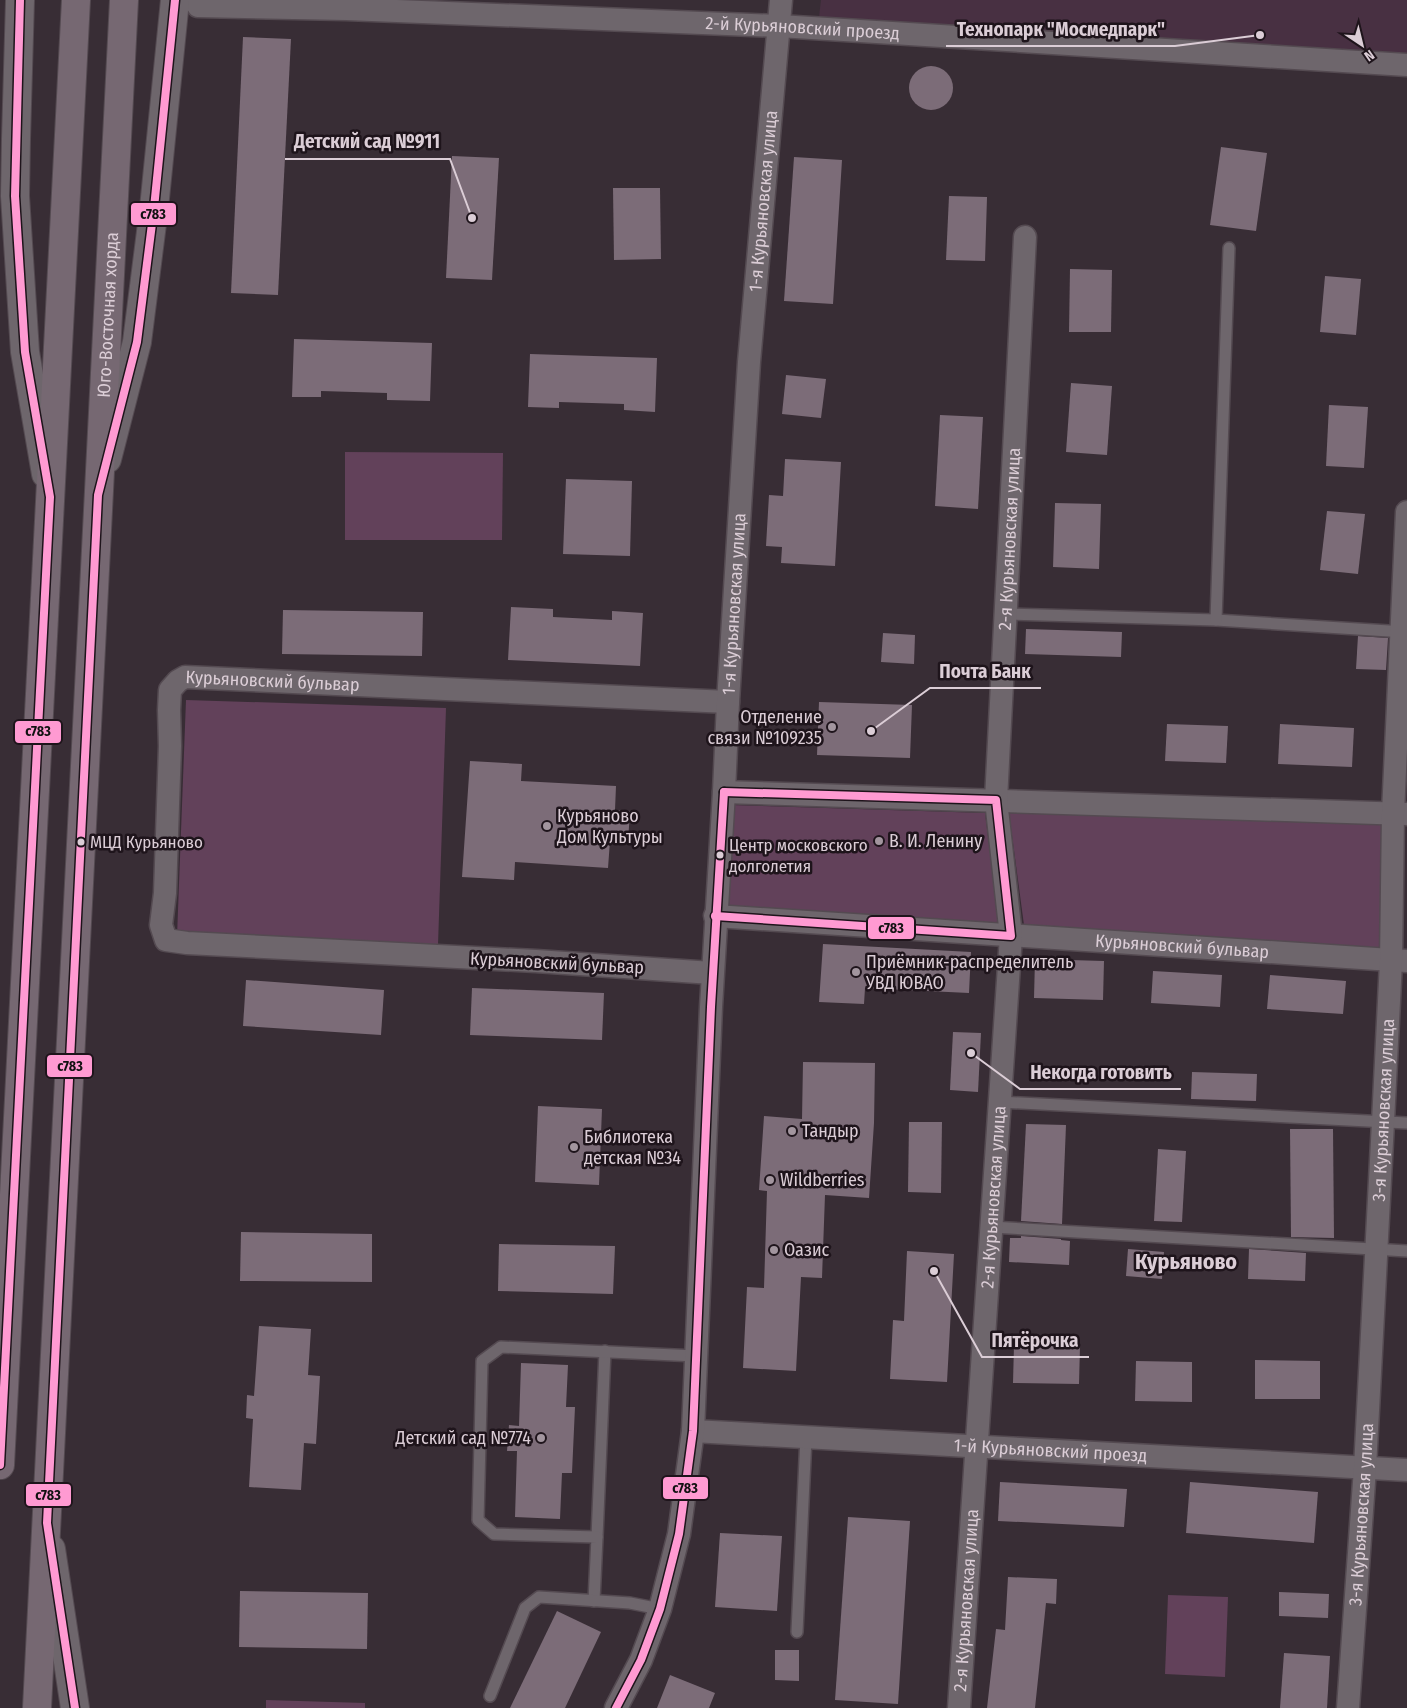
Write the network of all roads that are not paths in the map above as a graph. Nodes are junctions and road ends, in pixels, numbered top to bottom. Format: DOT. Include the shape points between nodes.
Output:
graph roads {
  1 [pos="20,0"];
  2 [pos="76,0"];
  3 [pos="124,0"];
  4 [pos="781,0"];
  5 [pos="186,3"];
  6 [pos="346,5"];
  7 [pos="779,26"];
  8 [pos="1407,65"];
  9 [pos="1025,237"];
  10 [pos="1229,248"];
  11 [pos="98,495"];
  12 [pos="50,497"];
  13 [pos="1407,512"];
  14 [pos="1006,614"];
  15 [pos="1216,620"];
  16 [pos="1404,632"];
  17 [pos="728,702"];
  18 [pos="724,792"];
  19 [pos="996,800"];
  20 [pos="1400,813"];
  21 [pos="715,916"];
  22 [pos="1011,936"];
  23 [pos="1399,961"];
  24 [pos="712,973"];
  25 [pos="1000,1102"];
  26 [pos="1383,1122"];
  27 [pos="1407,1123"];
  28 [pos="991,1227"];
  29 [pos="1376,1249"];
  30 [pos="1407,1251"];
  31 [pos="605,1351"];
  32 [pos="696,1356"];
  33 [pos="693,1431"];
  34 [pos="806,1437"];
  35 [pos="976,1447"];
  36 [pos="0,1465"];
  37 [pos="1366,1468"];
  38 [pos="1407,1470"];
  39 [pos="47,1522"];
  40 [pos="597,1537"];
  41 [pos="594,1601"];
  42 [pos="660,1609"];
  43 [pos="797,1632"];
  44 [pos="490,1696"];
  45 [pos="37,1708"];
  46 [pos="75,1708"];
  47 [pos="616,1708"];
  48 [pos="959,1708"];
  49 [pos="1348,1708"];
  1 -- 12 [label="street" via="15,196 25,352"];
  2 -- 12 [label="main road"];
  3 -- 11 [label="main road, Юго-Восточная хорда"];
  4 -- 7 [label="street, 1-я Курьяновская улица"];
  5 -- 6 [label="street, 2-й Курьяновский проезд"];
  5 -- 11 [label="street" via="136,342"];
  6 -- 7 [label="street, 2-й Курьяновский проезд"];
  7 -- 8 [label="street, 2-й Курьяновский проезд"];
  7 -- 17 [label="street, 1-я Курьяновская улица" via="749,362"];
  9 -- 14 [label="street, 2-я Курьяновская улица"];
  10 -- 15 [label="lane"];
  11 -- 39 [label="main road, Юго-Восточная хорда"];
  12 -- 36 [label="main road"];
  13 -- 16 [label="street, 3-я Курьяновская улица"];
  14 -- 15 [label="lane"];
  14 -- 19 [label="street, 2-я Курьяновская улица"];
  15 -- 16 [label="lane"];
  16 -- 20 [label="street, 3-я Курьяновская улица"];
  17 -- 18 [label="street, 1-я Курьяновская улица"];
  17 -- 24 [label="street, Курьяновский бульвар" via="185,677 170,690 168,710 170,746 161,925 166,940"];
  18 -- 19 [label="street"];
  18 -- 21 [label="street, 1-я Курьяновская улица"];
  19 -- 20 [label="street"];
  19 -- 22 [label="street, 2-я Курьяновская улица"];
  20 -- 23 [label="street, 3-я Курьяновская улица"];
  21 -- 22 [label="street, Курьяновский бульвар"];
  21 -- 24 [label="street, 1-я Курьяновская улица"];
  22 -- 23 [label="street, Курьяновский бульвар"];
  22 -- 25 [label="street, 2-я Курьяновская улица"];
  23 -- 26 [label="street, 3-я Курьяновская улица"];
  24 -- 32 [label="street, 1-я Курьяновская улица"];
  25 -- 26 [label="lane"];
  25 -- 28 [label="street, 2-я Курьяновская улица"];
  26 -- 27 [label="lane"];
  26 -- 29 [label="street, 3-я Курьяновская улица"];
  28 -- 29 [label="lane"];
  28 -- 35 [label="street, 2-я Курьяновская улица"];
  29 -- 30 [label="lane"];
  29 -- 37 [label="street, 3-я Курьяновская улица"];
  31 -- 32 [label="lane"];
  31 -- 40 [label="lane"];
  31 -- 40 [label="lane" via="501,1347 482,1362 478,1520 494,1534"];
  32 -- 33 [label="street, 1-я Курьяновская улица"];
  33 -- 34 [label="street, 1-й Курьяновский проезд"];
  33 -- 42 [label="street, 1-я Курьяновская улица" via="679,1534"];
  34 -- 35 [label="street, 1-й Курьяновский проезд"];
  34 -- 43 [label="lane"];
  35 -- 37 [label="street, 1-й Курьяновский проезд"];
  35 -- 48 [label="street, 2-я Курьяновская улица"];
  37 -- 38 [label="street, 1-й Курьяновский проезд"];
  37 -- 49 [label="street, 3-я Курьяновская улица"];
  39 -- 45 [label="main road, Юго-Восточная хорда"];
  39 -- 46 [label="street"];
  40 -- 41 [label="lane"];
  41 -- 42 [label="lane"];
  41 -- 44 [label="lane" via="539,1598 525,1608"];
  42 -- 47 [label="street, 1-я Курьяновская улица" via="641,1660"];
}
